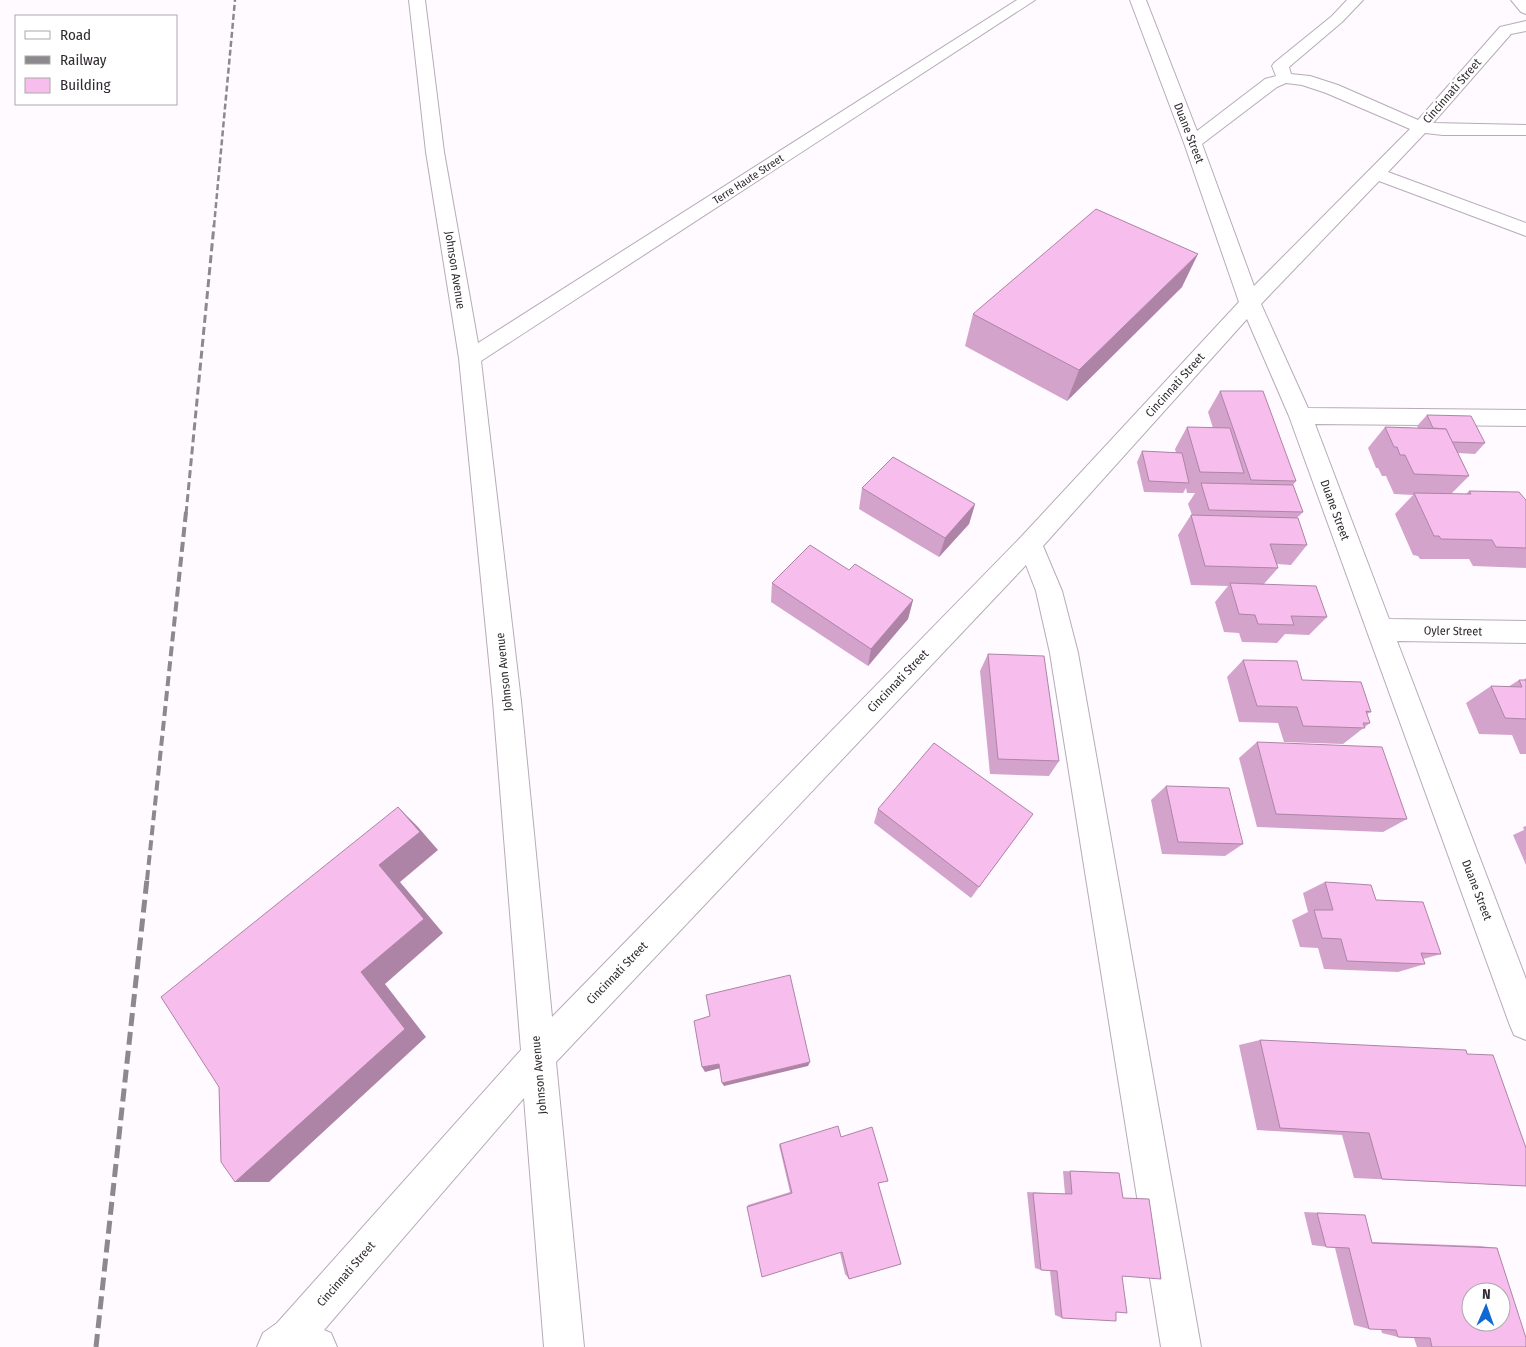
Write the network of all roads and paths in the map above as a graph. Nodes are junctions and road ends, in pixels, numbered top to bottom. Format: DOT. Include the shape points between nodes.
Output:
graph roads {
  1 [pos="417,0"];
  2 [pos="1027,0"];
  3 [pos="1138,0"];
  4 [pos="1354,0"];
  5 [pos="1519,0"];
  6 [pos="1526,9"];
  7 [pos="1526,26"];
  8 [pos="1285,78"];
  9 [pos="1421,127"];
  10 [pos="1526,130"];
  11 [pos="1193,143"];
  12 [pos="1377,174"];
  13 [pos="1526,230"];
  14 [pos="1250,303"];
  15 [pos="470,358"];
  16 [pos="1300,416"];
  17 [pos="1526,418"];
  18 [pos="1030,544"];
  19 [pos="1380,630"];
  20 [pos="1526,632"];
  21 [pos="1516,968"];
  22 [pos="1526,1023"];
  23 [pos="538,1056"];
  24 [pos="295,1344"];
  25 [pos="564,1347"];
  26 [pos="1181,1347"];
  1 -- 15 [label="street, Johnson Avenue" via="435,152"];
  2 -- 15 [label="street, Terre Haute Street"];
  3 -- 11 [label="street, Duane Street"];
  4 -- 8 [label="street" via="1337,19 1280,66"];
  5 -- 6 [label="street"];
  7 -- 9 [label="street, Cincinnati Street" via="1506,30"];
  8 -- 9 [label="street" via="1332,89"];
  8 -- 11 [label="street" via="1271,83"];
  9 -- 10 [label="street"];
  9 -- 12 [label="street, Cincinnati Street"];
  11 -- 14 [label="street, Duane Street"];
  12 -- 13 [label="street"];
  12 -- 14 [label="street, Cincinnati Street"];
  14 -- 16 [label="street, Duane Street"];
  14 -- 18 [label="street, Cincinnati Street"];
  15 -- 23 [label="street, Johnson Avenue" via="508,701"];
  16 -- 17 [label="street"];
  16 -- 19 [label="street, Duane Street"];
  18 -- 23 [label="street, Cincinnati Street"];
  18 -- 26 [label="street" via="1048,591 1064,653"];
  19 -- 20 [label="street, Oyler Street"];
  19 -- 21 [label="street, Duane Street"];
  21 -- 22 [label="street, Duane Street"];
  23 -- 24 [label="street, Cincinnati Street"];
  23 -- 25 [label="street, Johnson Avenue"];
}
